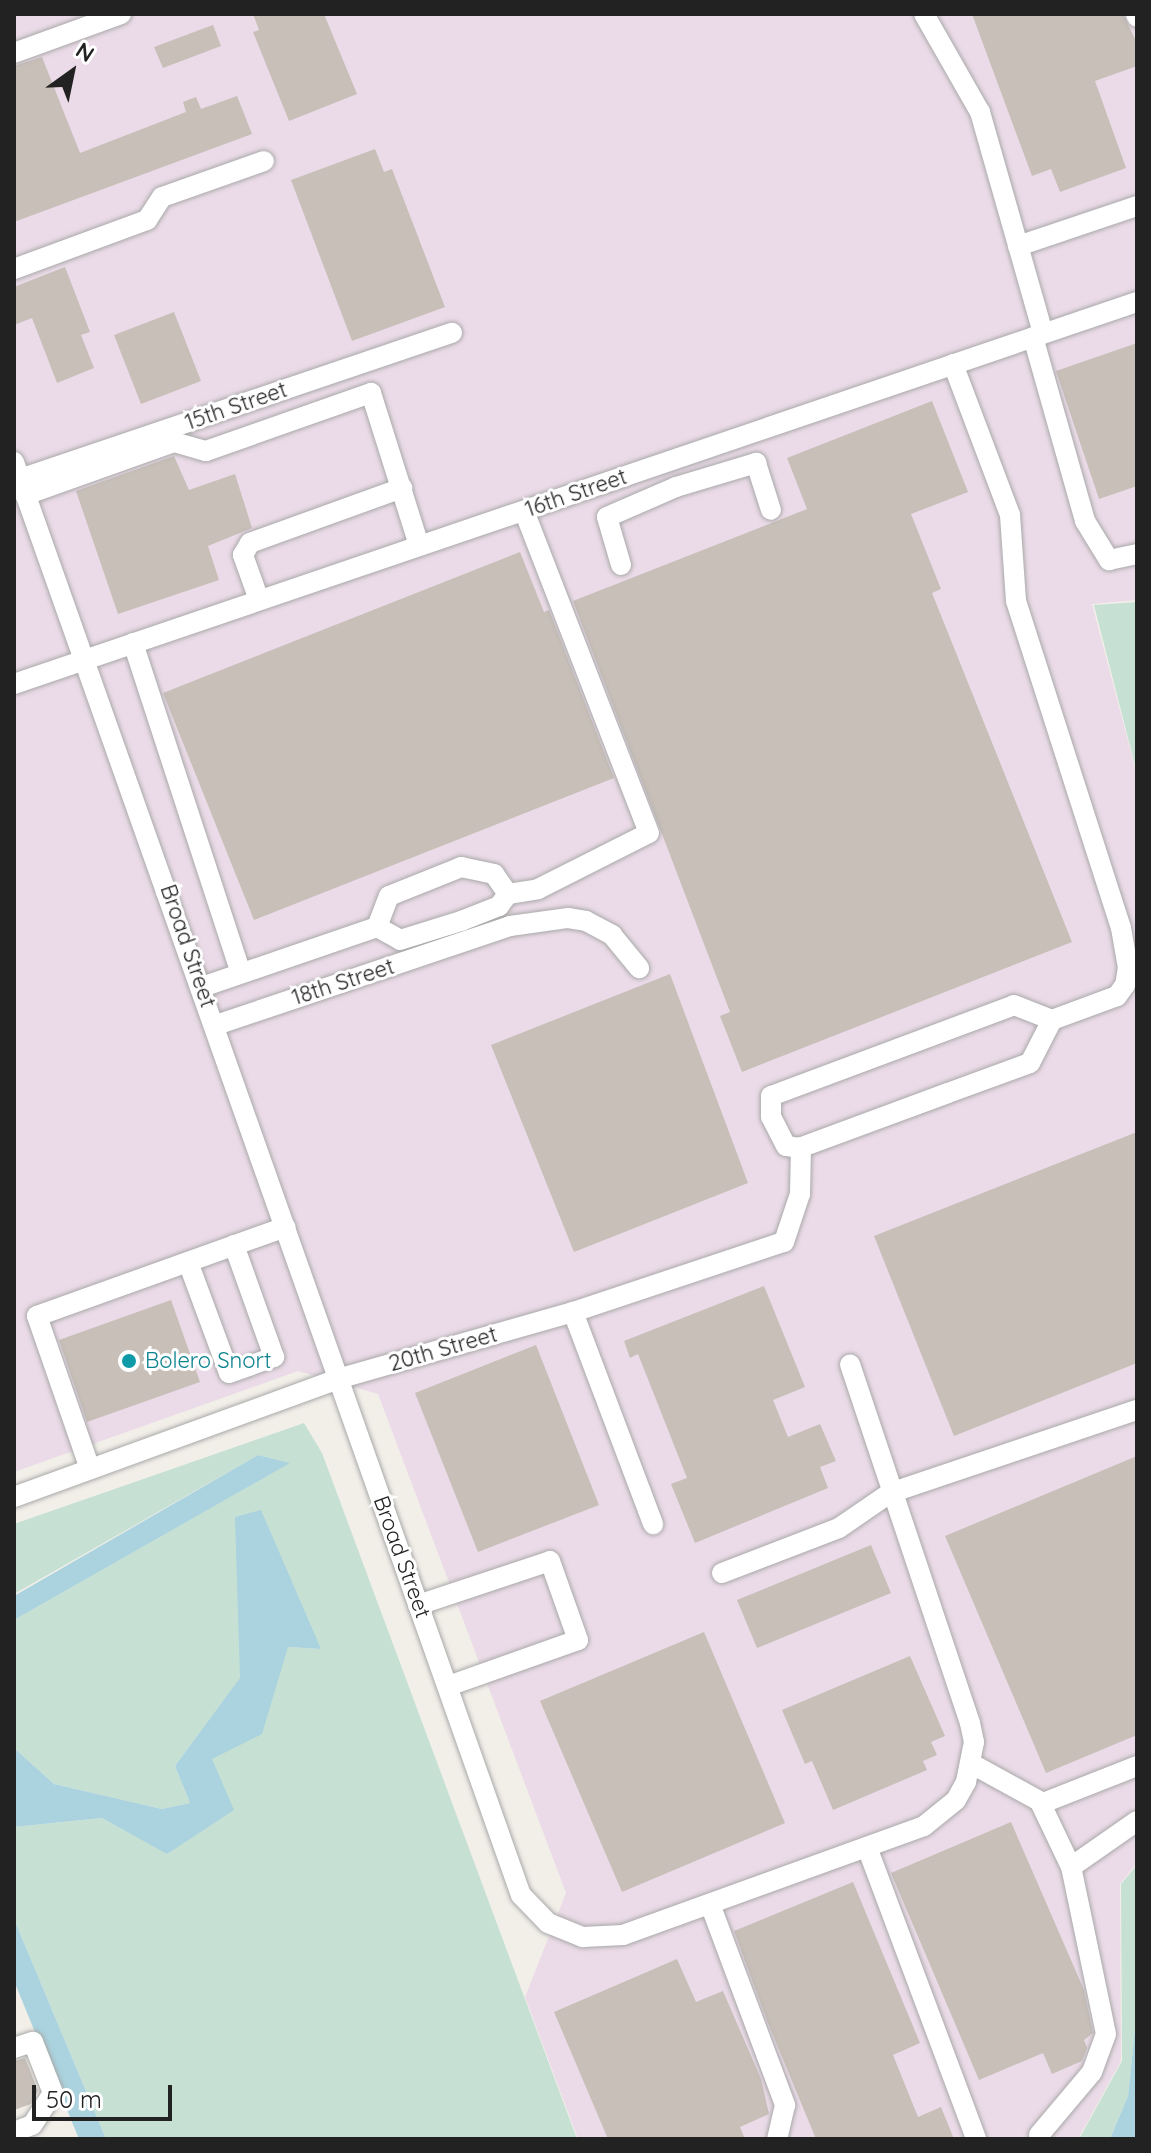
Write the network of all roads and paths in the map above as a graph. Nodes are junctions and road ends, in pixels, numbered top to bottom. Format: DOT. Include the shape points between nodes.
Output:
graph roads {
  1 [pos="121,14"];
  2 [pos="924,14"];
  3 [pos="14,53"];
  4 [pos="264,161"];
  5 [pos="1137,206"];
  6 [pos="1018,246"];
  7 [pos="14,269"];
  8 [pos="1137,302"];
  9 [pos="452,333"];
  10 [pos="1038,335"];
  11 [pos="953,364"];
  12 [pos="670,460"];
  13 [pos="676,487"];
  14 [pos="402,488"];
  15 [pos="21,493"];
  16 [pos="771,510"];
  17 [pos="524,511"];
  18 [pos="419,545"];
  19 [pos="1137,554"];
  20 [pos="621,565"];
  21 [pos="259,600"];
  22 [pos="133,643"];
  23 [pos="86,659"];
  24 [pos="14,684"];
  25 [pos="508,894"];
  26 [pos="377,927"];
  27 [pos="639,968"];
  28 [pos="241,973"];
  29 [pos="202,987"];
  30 [pos="1052,1020"];
  31 [pos="216,1025"];
  32 [pos="801,1147"];
  33 [pos="286,1227"];
  34 [pos="234,1245"];
  35 [pos="188,1262"];
  36 [pos="573,1312"];
  37 [pos="850,1365"];
  38 [pos="338,1379"];
  39 [pos="1137,1410"];
  40 [pos="90,1469"];
  41 [pos="890,1493"];
  42 [pos="14,1497"];
  43 [pos="653,1524"];
  44 [pos="722,1573"];
  45 [pos="418,1605"];
  46 [pos="448,1686"];
  47 [pos="972,1764"];
  48 [pos="1137,1766"];
  49 [pos="1040,1802"];
  50 [pos="1137,1821"];
  51 [pos="867,1847"];
  52 [pos="1071,1867"];
  53 [pos="710,1904"];
  54 [pos="14,2048"];
  55 [pos="14,2132"];
  56 [pos="1039,2135"];
  57 [pos="777,2139"];
  58 [pos="976,2139"];
  1 -- 3 [label="street"];
  2 -- 6 [label="street" via="935,42 980,112"];
  4 -- 7 [label="street" via="162,197 147,220"];
  5 -- 6 [label="street"];
  6 -- 10 [label="street"];
  8 -- 10 [label="street, 16th Street"];
  9 -- 15 [label="street, 15th Street"];
  10 -- 11 [label="street, 16th Street"];
  10 -- 19 [label="street" via="1085,521 1109,560"];
  11 -- 12 [label="street, 16th Street"];
  11 -- 30 [label="street" via="1010,515 1016,601 1092,832 1128,967 1117,996"];
  12 -- 13 [label="street"];
  12 -- 17 [label="street, 16th Street"];
  13 -- 16 [label="street" via="756,463"];
  13 -- 20 [label="street" via="607,517"];
  14 -- 15 [label="street" via="371,393 206,451 174,442"];
  14 -- 18 [label="street"];
  14 -- 21 [label="street" via="245,549"];
  15 -- 23 [label="street, Broad Street"];
  17 -- 18 [label="street, 16th Street"];
  17 -- 25 [label="street" via="649,833 538,889"];
  18 -- 21 [label="street, 16th Street"];
  21 -- 22 [label="street, 16th Street"];
  22 -- 23 [label="street, 16th Street"];
  22 -- 28 [label="street"];
  23 -- 24 [label="street, 16th Street"];
  23 -- 29 [label="street, Broad Street"];
  25 -- 26 [label="street" via="499,906 400,940"];
  25 -- 26 [label="street" via="494,874 461,867 389,896"];
  26 -- 28 [label="street"];
  27 -- 31 [label="street, 18th Street" via="612,935 568,918 510,926"];
  28 -- 29 [label="street"];
  29 -- 31 [label="street, Broad Street"];
  30 -- 32 [label="street" via="1030,1063"];
  30 -- 32 [label="street" via="1014,1005 771,1096 767,1103 786,1146"];
  31 -- 33 [label="street, Broad Street"];
  32 -- 36 [label="street, 20th Street" via="800,1194 784,1242"];
  33 -- 34 [label="street"];
  33 -- 38 [label="street, Broad Street"];
  34 -- 35 [label="street"];
  34 -- 35 [label="street" via="274,1357 229,1373"];
  35 -- 40 [label="street" via="37,1316"];
  36 -- 38 [label="street, 20th Street"];
  36 -- 43 [label="street"];
  37 -- 41 [label="street, Broad Street"];
  38 -- 40 [label="street, 20th Street"];
  38 -- 45 [label="street, Broad Street"];
  39 -- 41 [label="street"];
  40 -- 42 [label="street, 20th Street"];
  41 -- 44 [label="street" via="839,1528"];
  41 -- 47 [label="street, Broad Street" via="970,1723"];
  45 -- 46 [label="street, Broad Street"];
  45 -- 46 [label="street" via="550,1561 578,1640"];
  46 -- 53 [label="street, Broad Street" via="521,1895 548,1923 583,1937 603,1938"];
  47 -- 49 [label="street"];
  47 -- 51 [label="street, Broad Street" via="956,1800 941,1816"];
  48 -- 49 [label="street"];
  49 -- 52 [label="street"];
  50 -- 52 [label="street"];
  51 -- 53 [label="street, Broad Street"];
  51 -- 58 [label="street"];
  52 -- 56 [label="street" via="1106,2034 1092,2072"];
  53 -- 57 [label="street" via="785,2105"];
  54 -- 55 [label="street" via="33,2042 53,2093 32,2125"];
}
